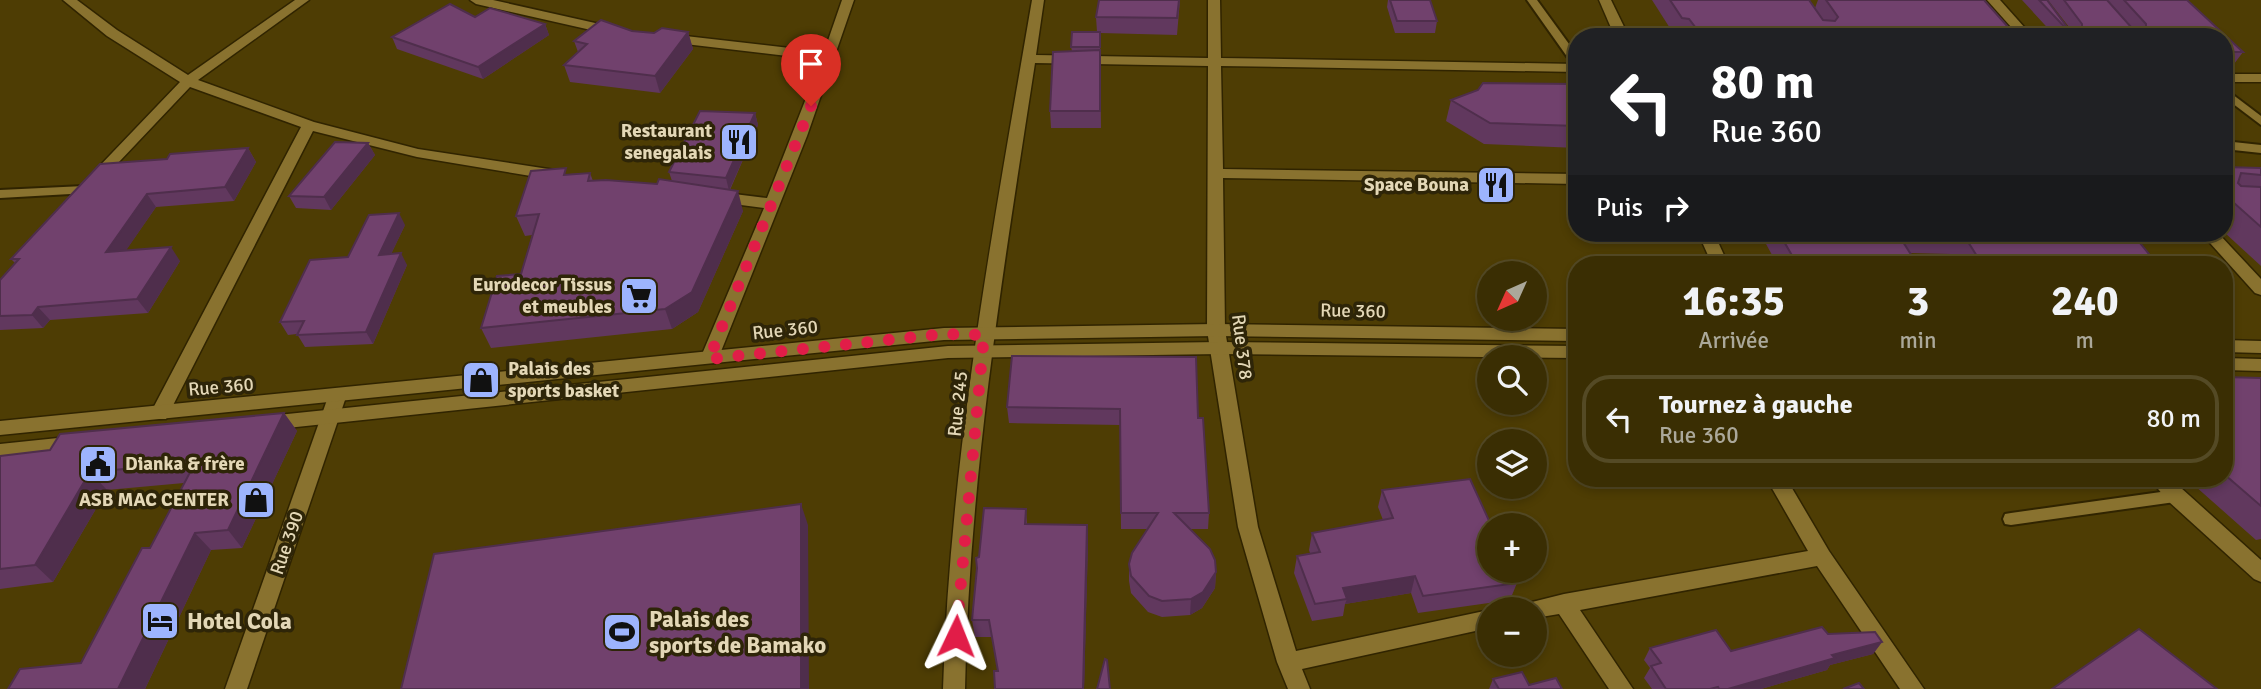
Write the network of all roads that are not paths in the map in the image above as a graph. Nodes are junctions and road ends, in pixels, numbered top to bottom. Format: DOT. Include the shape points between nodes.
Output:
graph roads {
  1 [pos="69,0"];
  2 [pos="303,0"];
  3 [pos="476,0"];
  4 [pos="848,0"];
  5 [pos="1038,0"];
  6 [pos="1214,0"];
  7 [pos="1532,0"];
  8 [pos="1605,0"];
  9 [pos="1993,0"];
  10 [pos="1618,28"];
  11 [pos="2019,28"];
  12 [pos="632,33"];
  13 [pos="659,37"];
  14 [pos="1568,53"];
  15 [pos="830,57"];
  16 [pos="1029,59"];
  17 [pos="1214,62"];
  18 [pos="1568,66"];
  19 [pos="2233,78"];
  20 [pos="2261,78"];
  21 [pos="188,81"];
  22 [pos="2233,99"];
  23 [pos="2261,122"];
  24 [pos="309,125"];
  25 [pos="2233,146"];
  26 [pos="2261,149"];
  27 [pos="1215,173"];
  28 [pos="564,177"];
  29 [pos="1568,179"];
  30 [pos="84,190"];
  31 [pos="0,194"];
  32 [pos="699,195"];
  33 [pos="773,204"];
  34 [pos="65,211"];
  35 [pos="2217,242"];
  36 [pos="2230,256"];
  37 [pos="2233,259"];
  38 [pos="2261,289"];
  39 [pos="1568,335"];
  40 [pos="1218,339"];
  41 [pos="985,343"];
  42 [pos="2233,346"];
  43 [pos="2261,347"];
  44 [pos="1568,352"];
  45 [pos="709,359"];
  46 [pos="2233,364"];
  47 [pos="2261,365"];
  48 [pos="334,406"];
  49 [pos="159,414"];
  50 [pos="249,425"];
  51 [pos="0,428"];
  52 [pos="97,441"];
  53 [pos="0,451"];
  54 [pos="1781,487"];
  55 [pos="2167,487"];
  56 [pos="2175,496"];
  57 [pos="2011,519"];
  58 [pos="1822,557"];
  59 [pos="2261,573"];
  60 [pos="1564,603"];
  61 [pos="1547,607"];
  62 [pos="1477,622"];
  63 [pos="1288,662"];
  64 [pos="236,689"];
  65 [pos="954,689"];
  66 [pos="1299,689"];
  67 [pos="1622,689"];
  68 [pos="1913,689"];
  1 -- 21 [label="street"];
  2 -- 21 [label="street"];
  3 -- 12 [label="street" via="593,29"];
  4 -- 15 [label="street"];
  5 -- 16 [label="street, Rue 245"];
  6 -- 17 [label="street, Rue 378"];
  7 -- 14 [label="lane"];
  8 -- 10 [label="street"];
  9 -- 11 [label="street"];
  13 -- 15 [label="street"];
  15 -- 33 [label="street"];
  16 -- 17 [label="street"];
  16 -- 41 [label="street, Rue 245"];
  17 -- 18 [label="street"];
  17 -- 27 [label="street, Rue 378"];
  19 -- 20 [label="street"];
  21 -- 24 [label="street"];
  21 -- 30 [label="street"];
  22 -- 23 [label="lane"];
  24 -- 28 [label="street" via="417,153"];
  24 -- 49 [label="street"];
  25 -- 26 [label="lane"];
  27 -- 29 [label="street"];
  27 -- 40 [label="street, Rue 378"];
  30 -- 31 [label="lane"];
  30 -- 34 [label="street"];
  32 -- 33 [label="street"];
  33 -- 45 [label="street"];
  35 -- 36 [label="street"];
  37 -- 38 [label="street"];
  39 -- 40 [label="street, Rue 360"];
  40 -- 41 [label="street"];
  40 -- 44 [label="street"];
  40 -- 63 [label="street, Rue 378" via="1248,527"];
  41 -- 45 [label="street, Rue 360" via="944,334"];
  41 -- 48 [label="street" via="948,352"];
  41 -- 65 [label="street, Rue 245" via="956,610"];
  42 -- 43 [label="street"];
  45 -- 48 [label="street, Rue 360"];
  46 -- 47 [label="street"];
  48 -- 49 [label="street, Rue 360"];
  48 -- 50 [label="street"];
  48 -- 64 [label="street, Rue 390"];
  49 -- 51 [label="street, Rue 360"];
  52 -- 53 [label="street"];
  54 -- 58 [label="street"];
  55 -- 56 [label="street"];
  56 -- 57 [label="lane"];
  56 -- 59 [label="street"];
  58 -- 60 [label="street"];
  58 -- 68 [label="street"];
  60 -- 61 [label="street"];
  60 -- 67 [label="street"];
  62 -- 63 [label="street"];
  63 -- 66 [label="street, Rue 378"];
}
